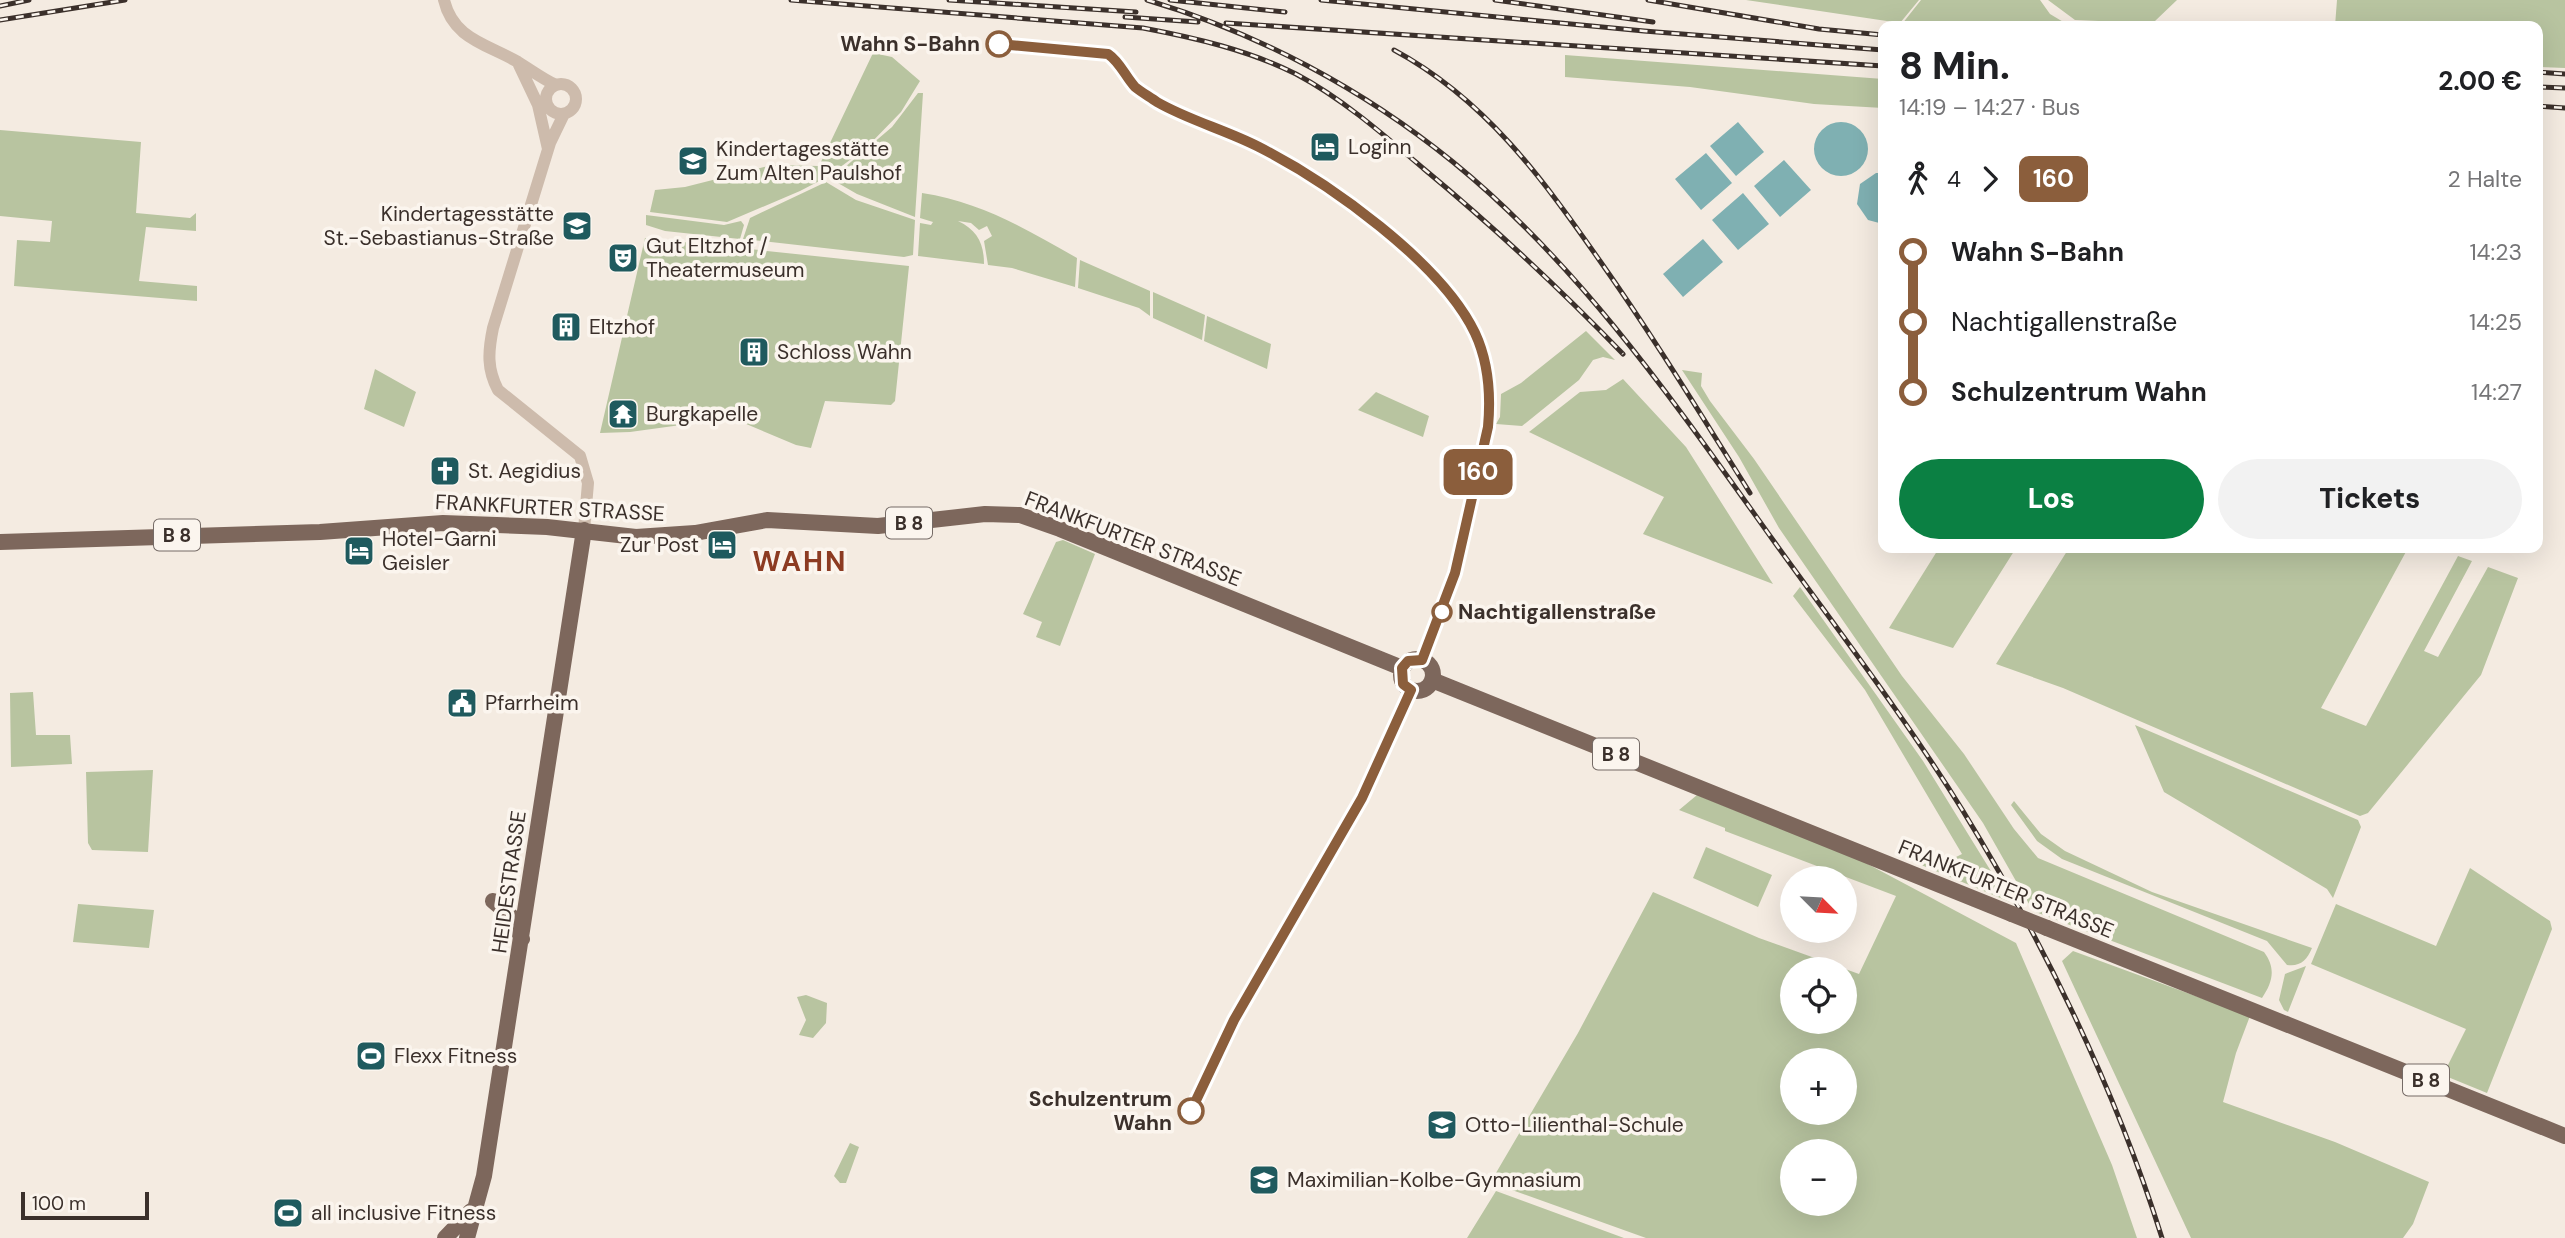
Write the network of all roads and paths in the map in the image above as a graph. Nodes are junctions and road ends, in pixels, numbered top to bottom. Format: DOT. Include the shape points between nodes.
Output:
graph roads {
  1 [pos="444,0"];
  2 [pos="517,61"];
  3 [pos="528,69"];
  4 [pos="556,85"];
  5 [pos="546,96"];
  6 [pos="550,110"];
  7 [pos="564,114"];
  8 [pos="549,146"];
  9 [pos="584,530"];
  10 [pos="0,541"];
  11 [pos="1402,668"];
  12 [pos="1432,680"];
  13 [pos="493,901"];
  14 [pos="522,939"];
  15 [pos="2565,1136"];
  16 [pos="480,1197"];
  17 [pos="445,1238"];
  18 [pos="467,1238"];
  1 -- 2 [label="street" via="460,31"];
  2 -- 3 [label="street"];
  2 -- 8 [label="street" via="538,105"];
  3 -- 4 [label="street"];
  3 -- 5 [label="street"];
  4 -- 5 [label="street"];
  4 -- 7 [label="street" via="568,86 575,94 574,106"];
  5 -- 6 [label="street"];
  6 -- 7 [label="street"];
  6 -- 8 [label="street"];
  7 -- 8 [label="street"];
  8 -- 9 [label="street" via="488,357 498,390 580,456 588,483"];
  9 -- 10 [label="main road, FRANKFURTER STRASSE / B 8" via="443,523 320,533"];
  9 -- 11 [label="main road, FRANKFURTER STRASSE / B 8" via="636,537 767,520 864,526 1020,515"];
  9 -- 14 [label="main road, HEIDESTRASSE"];
  11 -- 12 [label="main road, B 8" via="1408,661 1422,660 1432,670"];
  11 -- 12 [label="main road, B 8" via="1403,684 1411,690 1423,690"];
  12 -- 15 [label="main road, FRANKFURTER STRASSE / B 8, bridge"];
  13 -- 14 [label="main road" via="512,917"];
  14 -- 16 [label="main road, HEIDESTRASSE"];
  16 -- 17 [label="main road"];
  16 -- 18 [label="main road, HEIDESTRASSE"];
}
